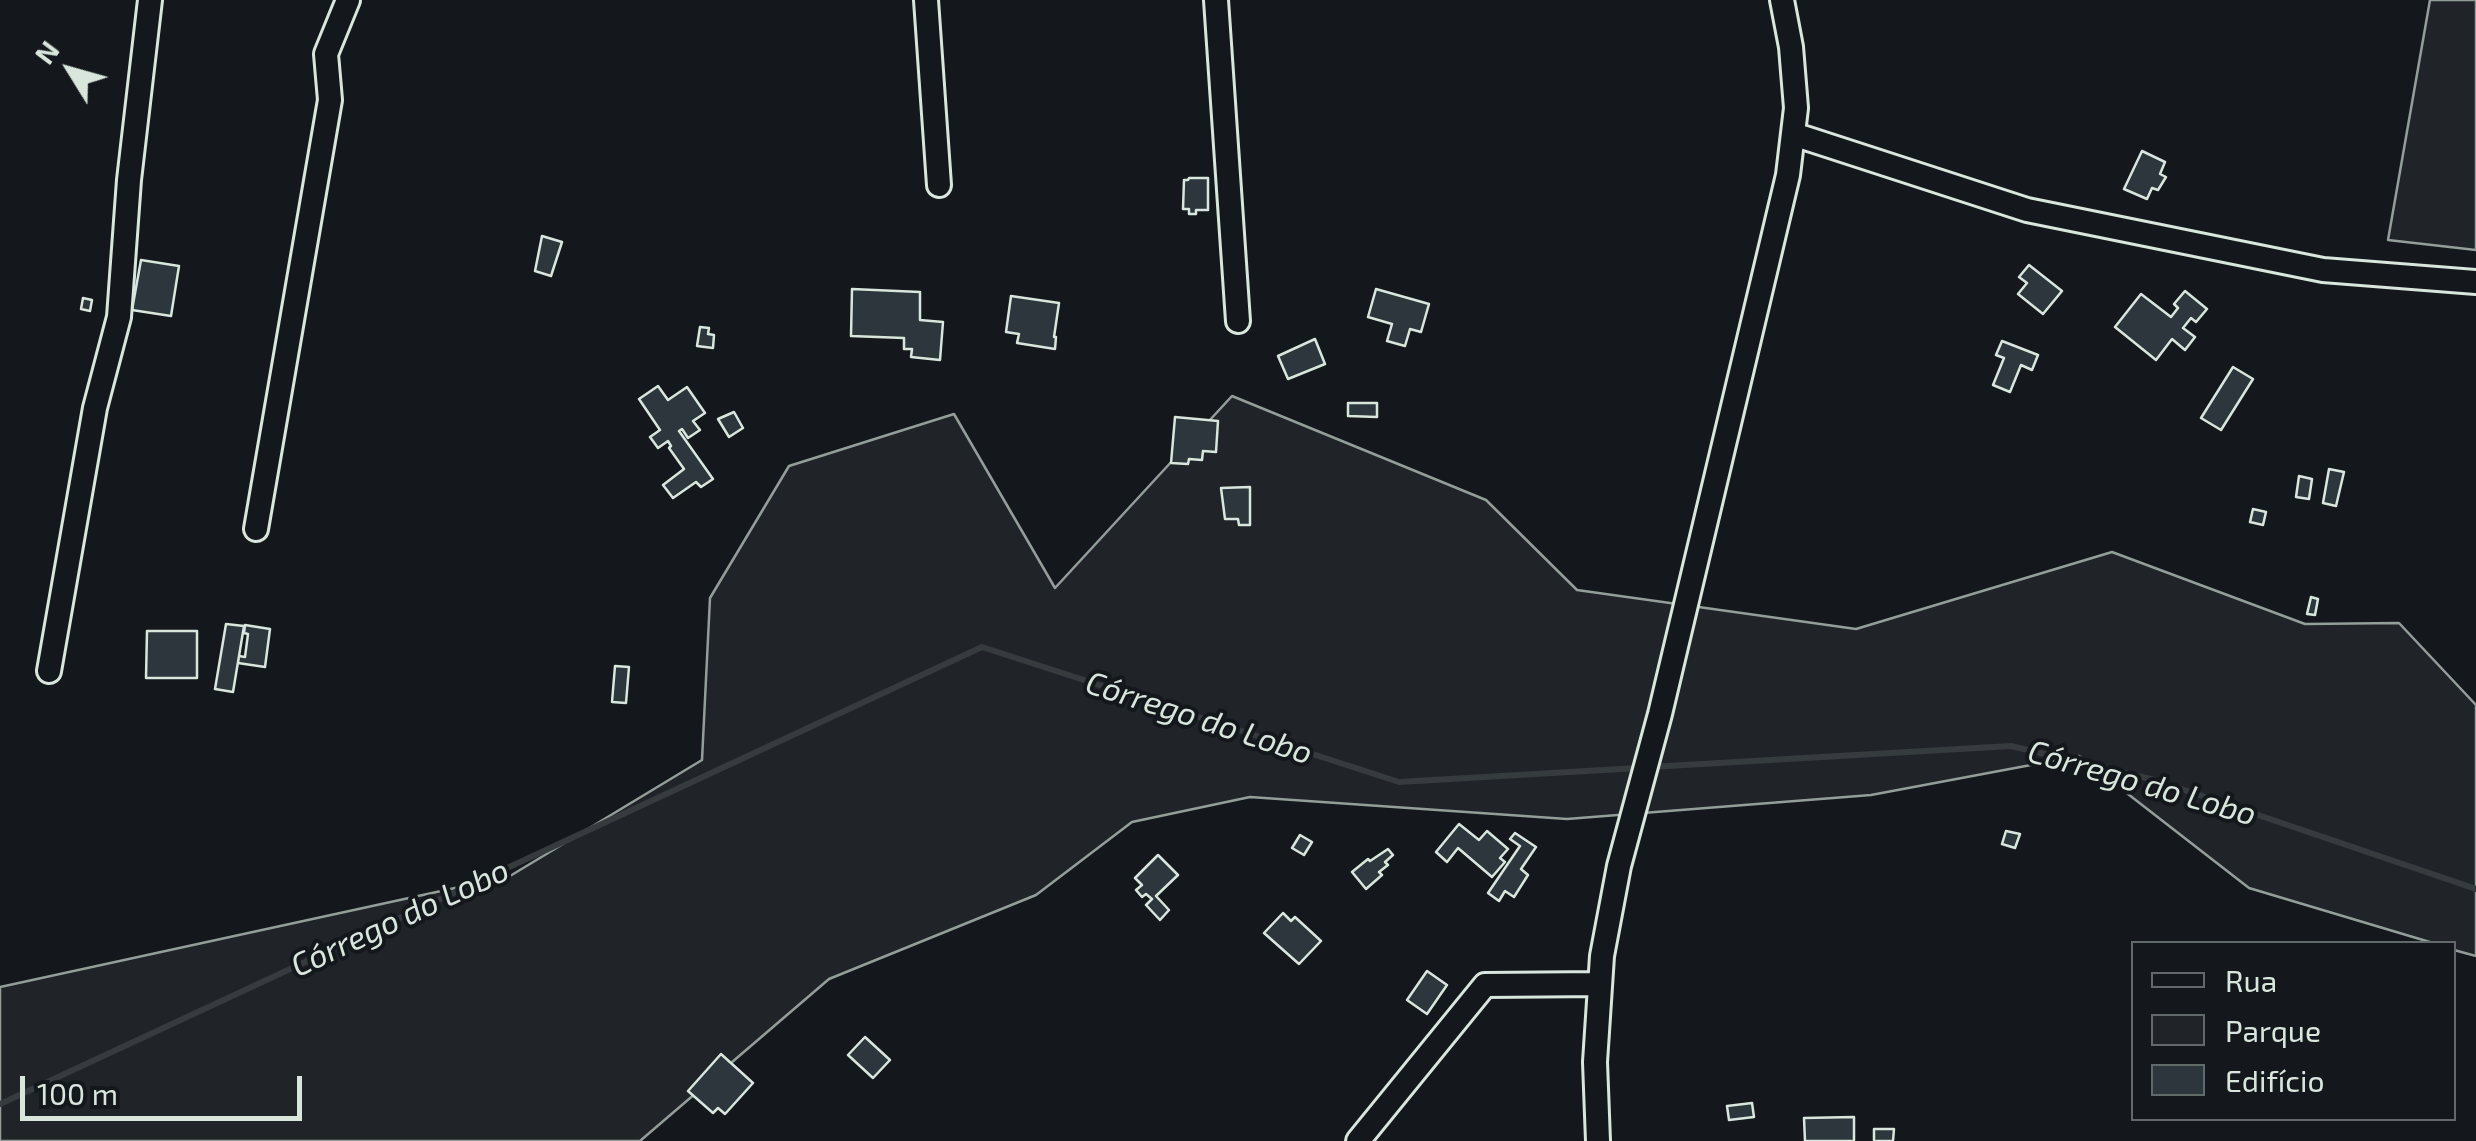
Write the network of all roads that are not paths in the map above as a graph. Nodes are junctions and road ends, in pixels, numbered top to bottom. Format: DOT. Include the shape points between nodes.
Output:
graph roads {
  1 [pos="150,0"];
  2 [pos="348,0"];
  3 [pos="926,0"];
  4 [pos="1216,0"];
  5 [pos="1782,0"];
  6 [pos="1793,134"];
  7 [pos="939,186"];
  8 [pos="2476,282"];
  9 [pos="1238,321"];
  10 [pos="256,529"];
  11 [pos="49,671"];
  12 [pos="1600,984"];
  13 [pos="1358,1141"];
  14 [pos="1598,1141"];
  1 -- 11 [label="street" via="119,317 95,408"];
  2 -- 10 [label="street" via="326,54 330,100"];
  3 -- 7 [label="street"];
  4 -- 9 [label="street"];
  5 -- 6 [label="street" via="1795,92"];
  6 -- 8 [label="street" via="2027,210 2323,270"];
  6 -- 12 [label="street" via="1660,714 1618,866"];
  12 -- 13 [label="street" via="1484,985"];
  12 -- 14 [label="street"];
}
